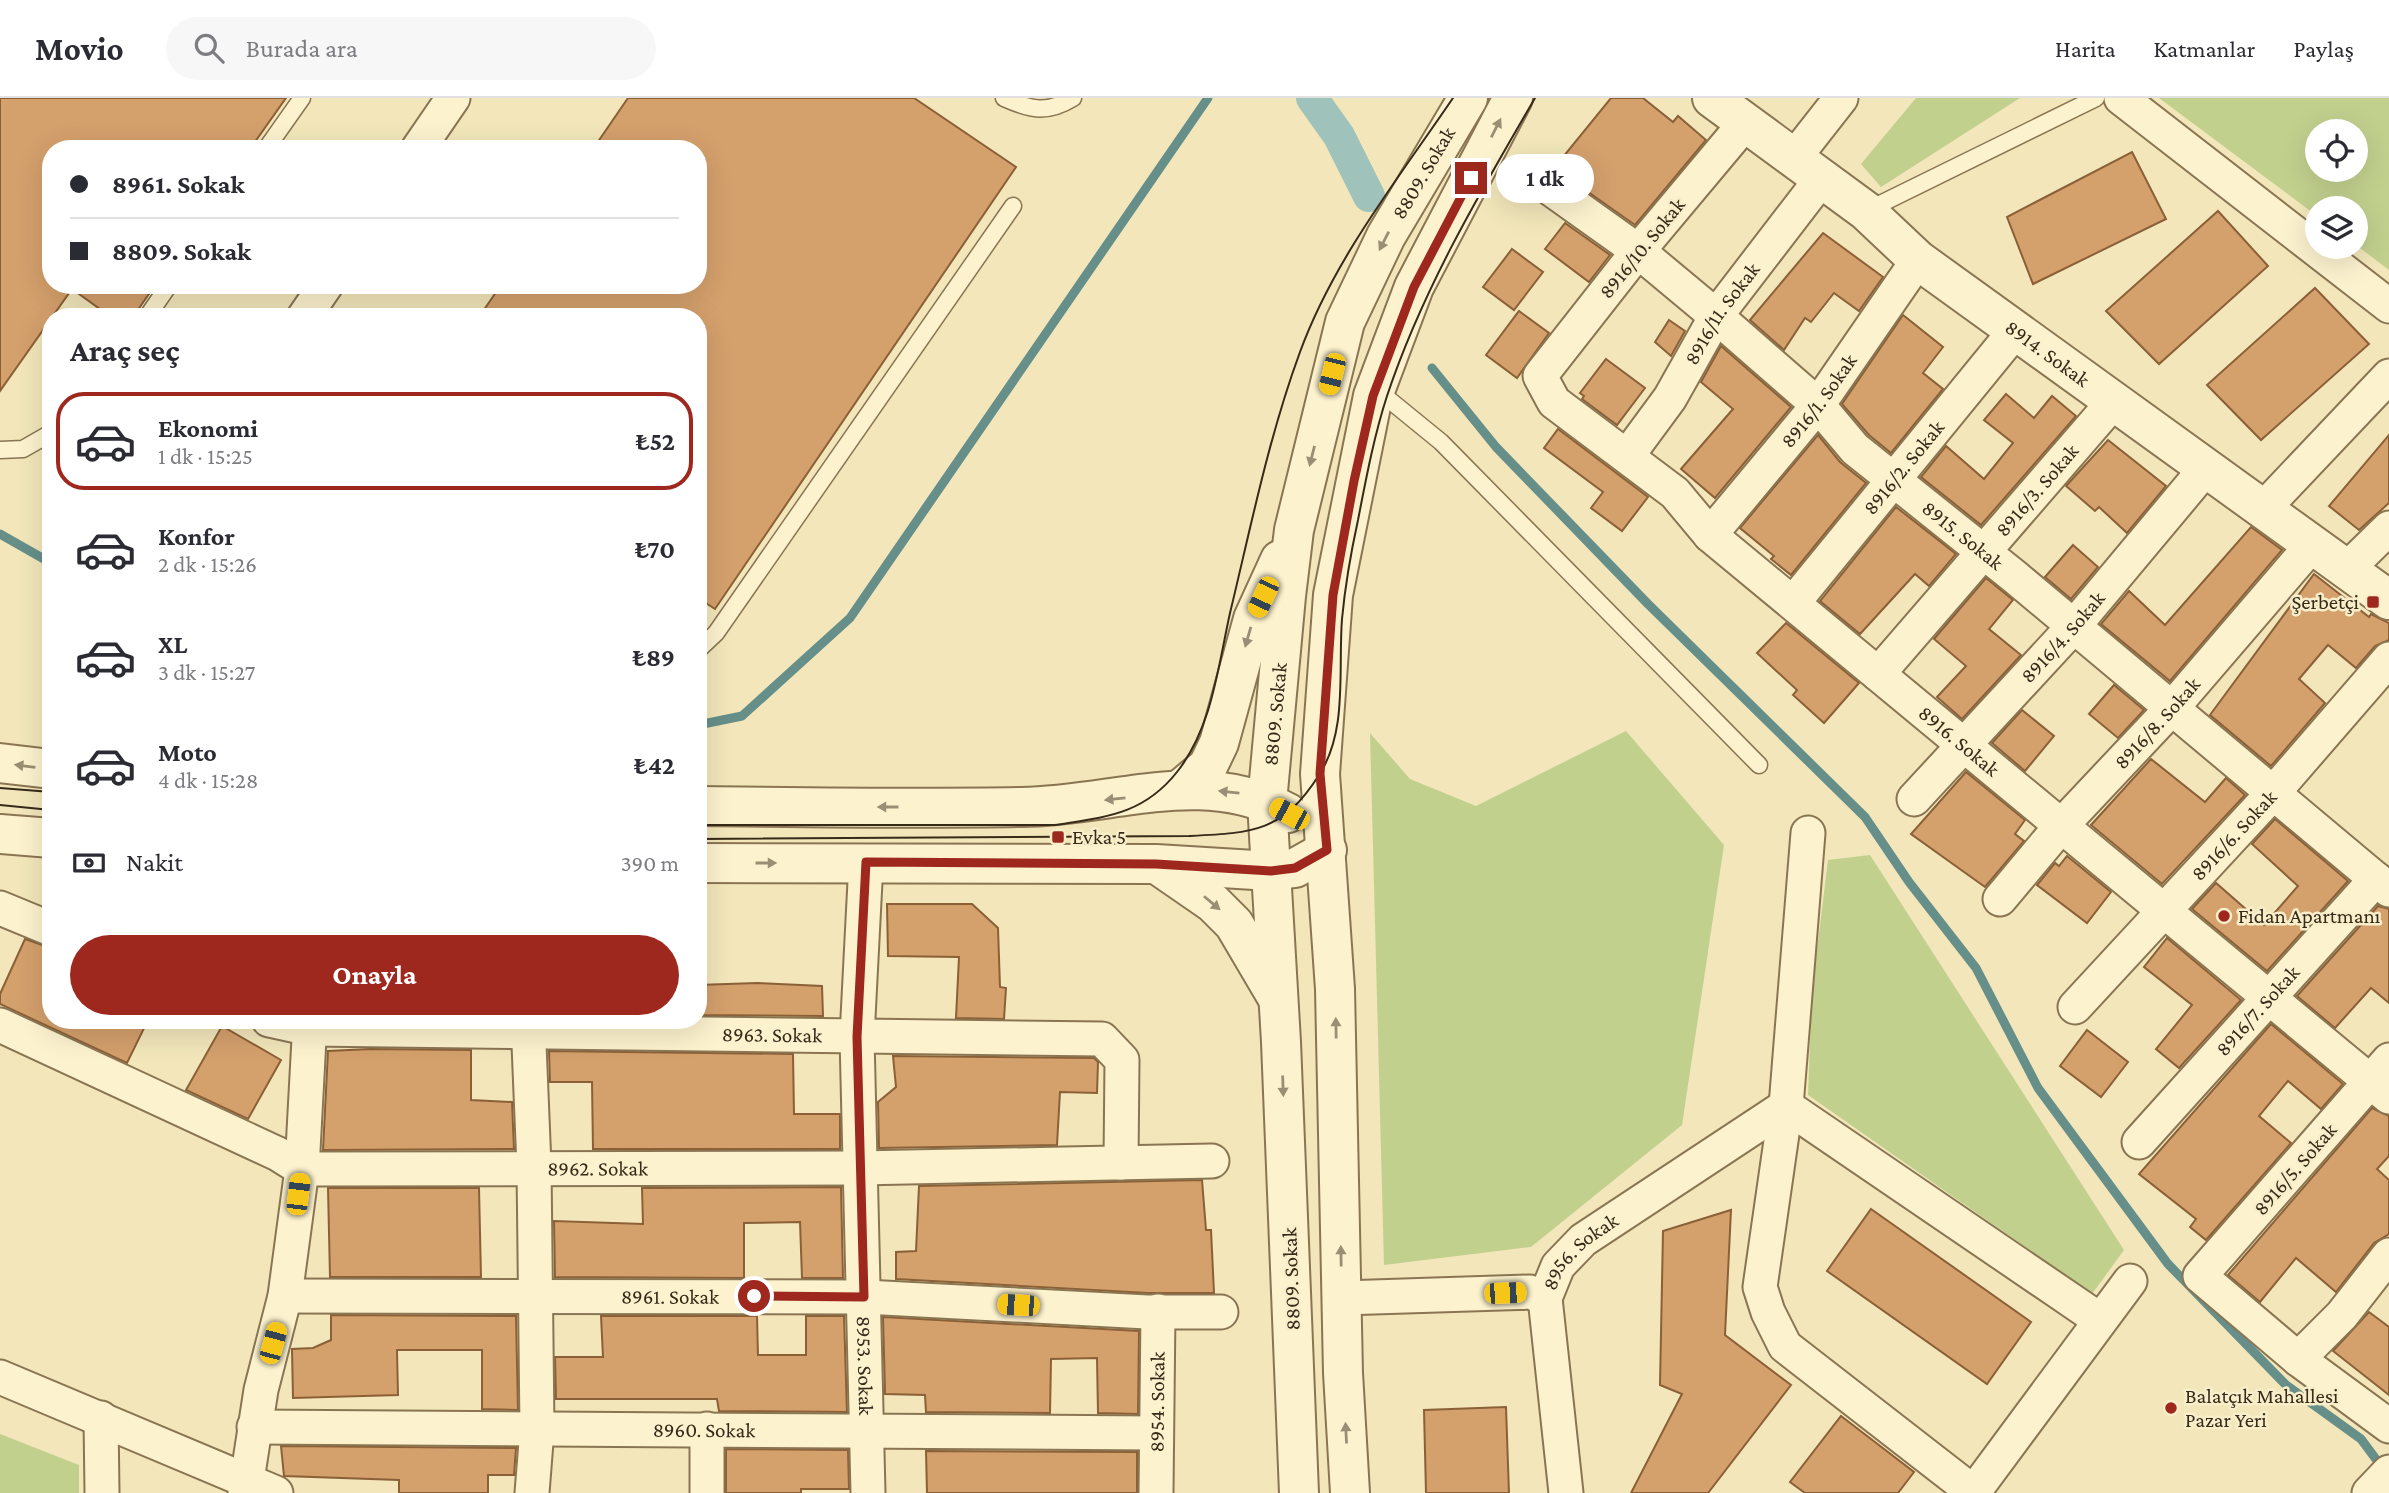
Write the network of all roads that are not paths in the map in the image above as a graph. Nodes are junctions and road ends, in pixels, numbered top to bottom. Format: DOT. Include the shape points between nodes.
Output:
graph roads {
  1 [pos="302,98"];
  2 [pos="453,98"];
  3 [pos="1004,98"];
  4 [pos="1073,98"];
  5 [pos="1468,98"];
  6 [pos="1513,98"];
  7 [pos="1712,98"];
  8 [pos="1841,98"];
  9 [pos="2096,98"];
  10 [pos="2121,98"];
  11 [pos="1746,122"];
  12 [pos="272,140"];
  13 [pos="424,140"];
  14 [pos="1808,168"];
  15 [pos="1540,181"];
  16 [pos="1013,206"];
  17 [pos="1866,211"];
  18 [pos="1638,251"];
  19 [pos="1918,260"];
  20 [pos="2389,306"];
  21 [pos="1716,316"];
  22 [pos="2015,331"];
  23 [pos="1540,376"];
  24 [pos="2389,376"];
  25 [pos="1373,396"];
  26 [pos="2115,400"];
  27 [pos="1818,405"];
  28 [pos="42,438"];
  29 [pos="0,450"];
  30 [pos="1629,454"];
  31 [pos="2206,468"];
  32 [pos="1895,481"];
  33 [pos="2263,509"];
  34 [pos="2389,527"];
  35 [pos="1294,530"];
  36 [pos="1710,534"];
  37 [pos="2311,546"];
  38 [pos="1982,551"];
  39 [pos="2346,571"];
  40 [pos="2389,600"];
  41 [pos="1793,603"];
  42 [pos="2074,626"];
  43 [pos="707,642"];
  44 [pos="2385,672"];
  45 [pos="1878,674"];
  46 [pos="2172,708"];
  47 [pos="1965,746"];
  48 [pos="0,763"];
  49 [pos="1759,765"];
  50 [pos="42,768"];
  51 [pos="1182,788"];
  52 [pos="2273,793"];
  53 [pos="1914,799"];
  54 [pos="1267,802"];
  55 [pos="707,806"];
  56 [pos="2061,826"];
  57 [pos="1808,833"];
  58 [pos="0,834"];
  59 [pos="42,837"];
  60 [pos="1327,850"];
  61 [pos="866,862"];
  62 [pos="707,863"];
  63 [pos="1156,864"];
  64 [pos="1271,871"];
  65 [pos="2382,884"];
  66 [pos="2000,899"];
  67 [pos="0,908"];
  68 [pos="2164,911"];
  69 [pos="42,925"];
  70 [pos="2269,998"];
  71 [pos="1279,999"];
  72 [pos="2075,1007"];
  73 [pos="0,1025"];
  74 [pos="310,1029"];
  75 [pos="527,1029"];
  76 [pos="617,1029"];
  77 [pos="857,1037"];
  78 [pos="2383,1080"];
  79 [pos="1786,1106"];
  80 [pos="2139,1142"];
  81 [pos="1212,1161"];
  82 [pos="1121,1163"];
  83 [pos="534,1166"];
  84 [pos="302,1168"];
  85 [pos="859,1168"];
  86 [pos="2389,1255"];
  87 [pos="2130,1281"];
  88 [pos="534,1294"];
  89 [pos="285,1296"];
  90 [pos="864,1297"];
  91 [pos="1342,1298"];
  92 [pos="1545,1298"];
  93 [pos="1158,1311"];
  94 [pos="1221,1312"];
  95 [pos="2100,1320"];
  96 [pos="2298,1359"];
  97 [pos="0,1377"];
  98 [pos="101,1418"];
  99 [pos="2389,1426"];
  100 [pos="254,1427"];
  101 [pos="537,1429"];
  102 [pos="707,1429"];
  103 [pos="868,1429"];
  104 [pos="1155,1433"];
  105 [pos="2389,1472"];
  106 [pos="245,1487"];
  107 [pos="102,1493"];
  108 [pos="276,1493"];
  109 [pos="533,1493"];
  110 [pos="707,1493"];
  111 [pos="868,1493"];
  112 [pos="1156,1493"];
  113 [pos="1299,1493"];
  114 [pos="1350,1493"];
  115 [pos="1566,1493"];
  116 [pos="1973,1493"];
  117 [pos="2369,1493"];
  1 -- 12 [label="lane"];
  2 -- 13 [label="street"];
  3 -- 4 [label="lane" via="1034,111 1057,108"];
  5 -- 35 [label="street, 8809. Sokak, one-way" via="1385,236 1345,322"];
  25 -- 6 [label="street, 8809. Sokak, one-way" via="1414,287"];
  7 -- 11 [label="street, 8914. Sokak"];
  8 -- 14 [label="street, 8916/11. Sokak"];
  9 -- 17 [label="lane"];
  10 -- 20 [label="street"];
  11 -- 14 [label="street, 8914. Sokak"];
  11 -- 18 [label="street, 8916/10. Sokak"];
  14 -- 17 [label="street, 8914. Sokak"];
  14 -- 21 [label="street, 8916/11. Sokak"];
  15 -- 18 [label="street, 8915. Sokak"];
  16 -- 43 [label="lane"];
  17 -- 19 [label="street, 8914. Sokak"];
  18 -- 21 [label="street, 8915. Sokak"];
  18 -- 23 [label="street, 8916/10. Sokak"];
  19 -- 22 [label="street, 8914. Sokak"];
  19 -- 27 [label="street, 8916/1. Sokak"];
  21 -- 27 [label="street, 8915. Sokak"];
  21 -- 30 [label="street, 8916/11. Sokak" via="1670,398"];
  22 -- 26 [label="street, 8914. Sokak"];
  22 -- 32 [label="street, 8916/2. Sokak"];
  23 -- 30 [label="street, 8916. Sokak" via="1554,402"];
  24 -- 33 [label="street"];
  25 -- 49 [label="lane" via="1387,398 1441,442"];
  25 -- 60 [label="street, 8809. Sokak" via="1333,595 1320,774"];
  26 -- 31 [label="street, 8914. Sokak"];
  26 -- 38 [label="street, 8916/3. Sokak"];
  27 -- 32 [label="street, 8915. Sokak" via="1855,449"];
  27 -- 36 [label="street, 8916/1. Sokak"];
  28 -- 29 [label="lane" via="23,449"];
  30 -- 36 [label="street, 8916. Sokak" via="1675,493"];
  31 -- 33 [label="street, 8914. Sokak"];
  31 -- 42 [label="street, 8916/4. Sokak"];
  32 -- 38 [label="street, 8915. Sokak"];
  32 -- 41 [label="street, 8916/2. Sokak"];
  33 -- 37 [label="street, 8914. Sokak"];
  34 -- 39 [label="street"];
  35 -- 51 [label="street, one-way" via="1253,619 1219,743 1208,766"];
  35 -- 54 [label="street, 8809. Sokak"];
  36 -- 41 [label="street, 8916. Sokak"];
  37 -- 39 [label="street, 8914. Sokak"];
  37 -- 46 [label="street, 8916/8. Sokak"];
  38 -- 42 [label="street, 8915. Sokak"];
  38 -- 45 [label="street, 8916/3. Sokak"];
  39 -- 40 [label="street, 8914. Sokak"];
  41 -- 45 [label="street, 8916. Sokak"];
  42 -- 46 [label="street, 8915. Sokak"];
  42 -- 47 [label="street, 8916/4. Sokak"];
  44 -- 52 [label="street, 8916/6. Sokak"];
  45 -- 47 [label="street, 8916. Sokak"];
  46 -- 52 [label="street, 8915. Sokak"];
  46 -- 56 [label="street, 8916/8. Sokak"];
  47 -- 53 [label="street, 8916/4. Sokak"];
  47 -- 56 [label="street, 8916. Sokak"];
  50 -- 48 [label="street, one-way"];
  54 -- 51 [label="street, one-way" via="1238,792"];
  51 -- 55 [label="street, one-way" via="1026,807"];
  52 -- 65 [label="street, 8915. Sokak"];
  52 -- 68 [label="street, 8916/6. Sokak"];
  54 -- 60 [label="street" via="1307,827"];
  54 -- 64 [label="street, 8809. Sokak"];
  56 -- 66 [label="street, 8916/8. Sokak"];
  56 -- 68 [label="street, 8916. Sokak"];
  57 -- 79 [label="street"];
  58 -- 59 [label="street"];
  60 -- 64 [label="street" via="1295,868"];
  91 -- 60 [label="street, 8809. Sokak, one-way"];
  62 -- 61 [label="street, one-way"];
  61 -- 63 [label="street"];
  61 -- 77 [label="street, 8953. Sokak"];
  63 -- 64 [label="street"];
  63 -- 71 [label="street, one-way" via="1213,903 1234,924"];
  64 -- 71 [label="street, 8809. Sokak"];
  65 -- 70 [label="street, 8916/7. Sokak"];
  67 -- 69 [label="street"];
  68 -- 70 [label="street, 8916. Sokak"];
  68 -- 72 [label="street, 8916/6. Sokak"];
  70 -- 78 [label="street, 8916. Sokak"];
  70 -- 80 [label="street, 8916/7. Sokak"];
  71 -- 113 [label="street, 8809. Sokak, one-way"];
  73 -- 84 [label="street"];
  74 -- 84 [label="street"];
  75 -- 83 [label="street"];
  76 -- 77 [label="street, 8963. Sokak"];
  77 -- 82 [label="street, 8963. Sokak" via="1102,1039 1122,1059"];
  77 -- 85 [label="street, 8953. Sokak"];
  78 -- 96 [label="street, 8916/5. Sokak" via="2200,1276"];
  79 -- 92 [label="street, 8956. Sokak" via="1583,1240 1559,1266"];
  79 -- 95 [label="street"];
  79 -- 116 [label="street" via="1760,1287 1768,1312 1785,1346"];
  81 -- 82 [label="street, 8962. Sokak"];
  82 -- 85 [label="street, 8962. Sokak"];
  83 -- 84 [label="street, 8962. Sokak"];
  83 -- 85 [label="street, 8962. Sokak"];
  83 -- 88 [label="street"];
  84 -- 89 [label="street"];
  85 -- 90 [label="street, 8953. Sokak"];
  86 -- 96 [label="street" via="2342,1315"];
  87 -- 95 [label="street"];
  88 -- 89 [label="street, 8961. Sokak"];
  88 -- 90 [label="street, 8961. Sokak"];
  88 -- 101 [label="street"];
  89 -- 100 [label="street"];
  90 -- 93 [label="street, 8961. Sokak"];
  90 -- 103 [label="street, 8953. Sokak"];
  91 -- 92 [label="street" via="1530,1292"];
  114 -- 91 [label="street, 8809. Sokak, one-way"];
  92 -- 115 [label="street, 8956. Sokak"];
  93 -- 94 [label="street, 8961. Sokak"];
  93 -- 104 [label="street, 8954. Sokak"];
  95 -- 116 [label="street"];
  96 -- 99 [label="street"];
  97 -- 98 [label="street"];
  98 -- 106 [label="street"];
  98 -- 107 [label="street"];
  100 -- 101 [label="street, 8960. Sokak"];
  100 -- 106 [label="street"];
  101 -- 102 [label="street, 8960. Sokak"];
  101 -- 109 [label="street"];
  102 -- 103 [label="street, 8960. Sokak"];
  102 -- 110 [label="street"];
  103 -- 104 [label="street, 8960. Sokak"];
  103 -- 111 [label="street, 8953. Sokak"];
  104 -- 112 [label="street, 8954. Sokak"];
  105 -- 117 [label="street"];
  106 -- 108 [label="street"];
}
